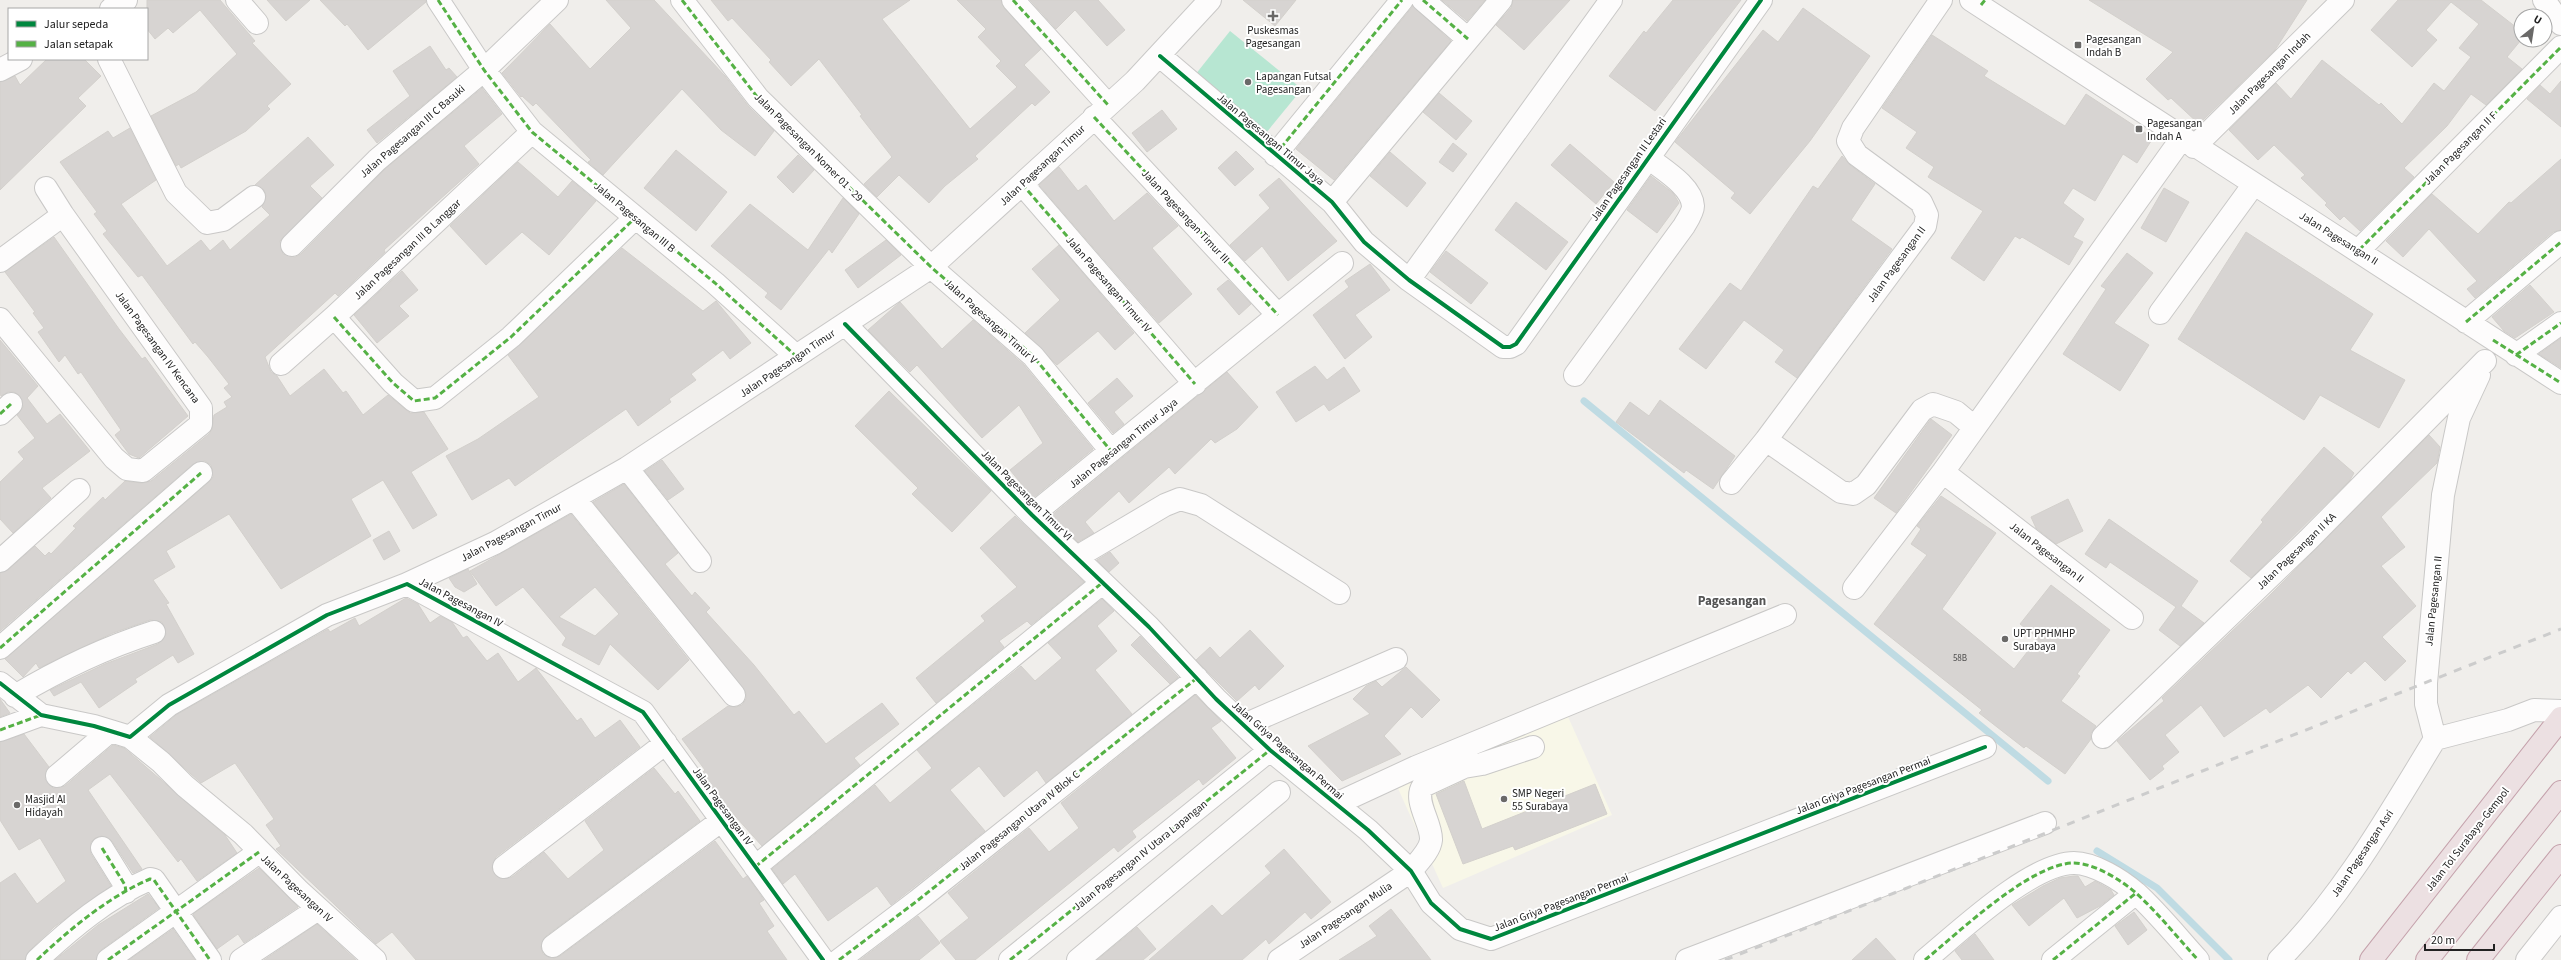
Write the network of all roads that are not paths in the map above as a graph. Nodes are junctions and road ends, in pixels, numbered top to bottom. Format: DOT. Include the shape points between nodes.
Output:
graph roads {
  1 [pos="126,0"];
  2 [pos="237,0"];
  3 [pos="438,0"];
  4 [pos="558,0"];
  5 [pos="682,0"];
  6 [pos="1014,0"];
  7 [pos="1210,0"];
  8 [pos="1402,0"];
  9 [pos="1423,0"];
  10 [pos="1501,0"];
  11 [pos="1611,0"];
  12 [pos="1761,0"];
  13 [pos="1941,0"];
  14 [pos="2343,0"];
  15 [pos="2544,0"];
  16 [pos="1979,2"];
  17 [pos="113,8"];
  18 [pos="257,23"];
  19 [pos="2561,24"];
  20 [pos="1468,39"];
  21 [pos="2561,47"];
  22 [pos="1160,56"];
  23 [pos="19,60"];
  24 [pos="110,60"];
  25 [pos="0,70"];
  26 [pos="484,70"];
  27 [pos="1101,111"];
  28 [pos="532,132"];
  29 [pos="2188,142"];
  30 [pos="1275,155"];
  31 [pos="1647,157"];
  32 [pos="1022,184"];
  33 [pos="2254,184"];
  34 [pos="46,188"];
  35 [pos="254,197"];
  36 [pos="1332,202"];
  37 [pos="63,215"];
  38 [pos="635,218"];
  39 [pos="2561,242"];
  40 [pos="292,246"];
  41 [pos="2359,250"];
  42 [pos="0,261"];
  43 [pos="1342,263"];
  44 [pos="931,267"];
  45 [pos="1409,280"];
  46 [pos="2160,313"];
  47 [pos="1278,315"];
  48 [pos="334,317"];
  49 [pos="0,319"];
  50 [pos="2466,322"];
  51 [pos="845,324"];
  52 [pos="2561,324"];
  53 [pos="2493,340"];
  54 [pos="1510,347"];
  55 [pos="2516,355"];
  56 [pos="796,356"];
  57 [pos="2485,361"];
  58 [pos="281,364"];
  59 [pos="1575,375"];
  60 [pos="2561,383"];
  61 [pos="1195,384"];
  62 [pos="1974,427"];
  63 [pos="1766,440"];
  64 [pos="1111,451"];
  65 [pos="627,468"];
  66 [pos="1942,472"];
  67 [pos="201,473"];
  68 [pos="1731,483"];
  69 [pos="79,490"];
  70 [pos="574,498"];
  71 [pos="1032,515"];
  72 [pos="1077,558"];
  73 [pos="0,561"];
  74 [pos="700,561"];
  75 [pos="1102,583"];
  76 [pos="407,584"];
  77 [pos="1854,588"];
  78 [pos="1340,593"];
  79 [pos="1785,615"];
  80 [pos="2132,618"];
  81 [pos="154,632"];
  82 [pos="0,648"];
  83 [pos="1396,659"];
  84 [pos="1197,678"];
  85 [pos="734,695"];
  86 [pos="23,701"];
  87 [pos="2561,711"];
  88 [pos="2561,718"];
  89 [pos="1244,725"];
  90 [pos="0,730"];
  91 [pos="120,734"];
  92 [pos="2103,737"];
  93 [pos="2435,739"];
  94 [pos="666,743"];
  95 [pos="1533,747"];
  96 [pos="1985,747"];
  97 [pos="1270,750"];
  98 [pos="57,776"];
  99 [pos="1279,792"];
  100 [pos="2559,794"];
  101 [pos="1336,804"];
  102 [pos="722,820"];
  103 [pos="2045,823"];
  104 [pos="102,848"];
  105 [pos="259,852"];
  106 [pos="2561,856"];
  107 [pos="756,866"];
  108 [pos="504,867"];
  109 [pos="1411,871"];
  110 [pos="126,892"];
  111 [pos="2136,893"];
  112 [pos="318,909"];
  113 [pos="176,911"];
  114 [pos="2561,916"];
  115 [pos="553,946"];
  116 [pos="37,960"];
  117 [pos="108,960"];
  118 [pos="210,960"];
  119 [pos="241,960"];
  120 [pos="375,960"];
  121 [pos="823,960"];
  122 [pos="839,960"];
  123 [pos="1010,960"];
  124 [pos="1078,960"];
  125 [pos="1279,960"];
  126 [pos="1687,960"];
  127 [pos="1925,960"];
  128 [pos="2053,960"];
  129 [pos="2198,960"];
  130 [pos="2279,960"];
  131 [pos="2371,960"];
  132 [pos="2427,960"];
  133 [pos="2478,960"];
  134 [pos="2527,960"];
  1 -- 17 [label="street"];
  2 -- 18 [label="street"];
  3 -- 26 [label="street, Jalan Pagesangan III B"];
  4 -- 26 [label="street, Jalan Pagesangan III C Basuki"];
  5 -- 44 [label="street, Jalan Pagesangan Nomer 01 - 29" via="758,98"];
  6 -- 27 [label="street, Jalan Pagesangan Timur III"];
  7 -- 22 [label="street, Jalan Pagesangan Timur"];
  8 -- 30 [label="street"];
  9 -- 20 [label="street"];
  10 -- 20 [label="street"];
  11 -- 45 [label="street"];
  12 -- 31 [label="street, Jalan Pagesangan II Lestari"];
  13 -- 63 [label="street, Jalan Pagesangan II" via="1853,128 1848,141 1857,155 1921,202 1927,215 1925,226"];
  14 -- 29 [label="street, Jalan Pagesangan Indah"];
  15 -- 19 [label="street"];
  16 -- 29 [label="street, Jalan Pagesangan II"];
  20 -- 36 [label="street"];
  21 -- 41 [label="street, Jalan Pagesangan II F"];
  22 -- 27 [label="street, Jalan Pagesangan Timur"];
  22 -- 30 [label="street, Jalan Pagesangan Timur Jaya"];
  23 -- 25 [label="street"];
  24 -- 35 [label="street" via="176,193 207,223 223,220"];
  26 -- 28 [label="street, Jalan Pagesangan III B"];
  26 -- 40 [label="street, Jalan Pagesangan III C Basuki" via="377,160"];
  27 -- 32 [label="street, Jalan Pagesangan Timur"];
  27 -- 47 [label="street, Jalan Pagesangan Timur III"];
  28 -- 38 [label="street, Jalan Pagesangan III B"];
  28 -- 48 [label="street, Jalan Pagesangan III B Langgar"];
  29 -- 33 [label="street, Jalan Pagesangan II"];
  29 -- 62 [label="street"];
  30 -- 36 [label="street, Jalan Pagesangan Timur Jaya"];
  31 -- 54 [label="street, Jalan Pagesangan II Lestari" via="1516,344"];
  31 -- 59 [label="street" via="1673,177 1691,197 1693,208 1684,226"];
  32 -- 44 [label="street, Jalan Pagesangan Timur"];
  32 -- 61 [label="street, Jalan Pagesangan Timur IV"];
  33 -- 41 [label="street, Jalan Pagesangan II"];
  33 -- 46 [label="street"];
  34 -- 37 [label="street, Jalan Pagesangan IV Kencana"];
  36 -- 45 [label="street, Jalan Pagesangan Timur Jaya" via="1364,242"];
  37 -- 42 [label="street"];
  37 -- 49 [label="street, Jalan Pagesangan IV Kencana" via="201,408 201,424 143,471 127,469 114,458"];
  38 -- 48 [label="street" via="511,337 435,398 414,401 393,383"];
  38 -- 56 [label="street, Jalan Pagesangan III B" via="715,283"];
  39 -- 50 [label="street"];
  41 -- 50 [label="street, Jalan Pagesangan II"];
  43 -- 47 [label="street, Jalan Pagesangan Timur Jaya"];
  44 -- 51 [label="street, Jalan Pagesangan Timur"];
  44 -- 64 [label="street, Jalan Pagesangan Timur V" via="1033,356"];
  45 -- 54 [label="street, Jalan Pagesangan Timur Jaya" via="1502,347"];
  47 -- 61 [label="street, Jalan Pagesangan Timur Jaya"];
  48 -- 58 [label="street, Jalan Pagesangan III B Langgar"];
  50 -- 53 [label="street, Jalan Pagesangan II"];
  51 -- 56 [label="street, Jalan Pagesangan Timur"];
  51 -- 71 [label="street, Jalan Pagesangan Timur VI"];
  52 -- 55 [label="street"];
  53 -- 55 [label="street, Jalan Pagesangan II"];
  53 -- 57 [label="street, Jalan Pagesangan II"];
  55 -- 60 [label="street, Jalan Pagesangan II"];
  56 -- 65 [label="street, Jalan Pagesangan Timur"];
  57 -- 92 [label="street, Jalan Pagesangan II KA" via="2308,540"];
  57 -- 93 [label="street, Jalan Pagesangan II" via="2459,418 2443,495 2426,676 2426,704"];
  61 -- 64 [label="street, Jalan Pagesangan Timur Jaya"];
  62 -- 63 [label="street" via="1956,412 1933,404 1922,410 1866,485 1854,494 1841,492"];
  62 -- 66 [label="street"];
  63 -- 68 [label="street, Jalan Pagesangan II"];
  64 -- 71 [label="street, Jalan Pagesangan Timur Jaya"];
  65 -- 70 [label="street, Jalan Pagesangan Timur"];
  65 -- 74 [label="street"];
  66 -- 77 [label="street"];
  66 -- 80 [label="street, Jalan Pagesangan II"];
  67 -- 82 [label="street"];
  69 -- 73 [label="street"];
  70 -- 76 [label="street, Jalan Pagesangan Timur" via="496,543"];
  70 -- 85 [label="street"];
  71 -- 72 [label="street, Jalan Pagesangan Timur VI"];
  72 -- 75 [label="street, Jalan Pagesangan Timur VI"];
  72 -- 78 [label="street" via="1180,498 1201,505"];
  75 -- 84 [label="street, Jalan Pagesangan Timur VI" via="1149,627"];
  75 -- 107 [label="street"];
  76 -- 91 [label="street, Jalan Pagesangan IV" via="327,615"];
  76 -- 94 [label="street, Jalan Pagesangan IV" via="637,707"];
  79 -- 101 [label="street" via="1416,766"];
  81 -- 86 [label="street" via="76,661"];
  83 -- 89 [label="street"];
  84 -- 89 [label="street, Jalan Griya Pagesangan Permai"];
  84 -- 122 [label="street, Jalan Pagesangan Utara IV Blok C"];
  86 -- 90 [label="street"];
  86 -- 91 [label="street, Jalan Pagesangan IV"];
  87 -- 93 [label="street" via="2534,710 2508,720"];
  88 -- 131 [label="highway, Jalan Tol Surabaya–Gempol"];
  89 -- 97 [label="street, Jalan Griya Pagesangan Permai"];
  91 -- 98 [label="street"];
  91 -- 105 [label="street, Jalan Pagesangan IV" via="161,762 185,786 243,834"];
  93 -- 130 [label="street, Jalan Pagesangan Asri" via="2352,872 2299,940"];
  94 -- 102 [label="street, Jalan Pagesangan IV"];
  94 -- 108 [label="street"];
  95 -- 109 [label="street, Jalan Pagesangan Mulia" via="1482,764 1464,766 1423,786 1420,798 1431,839 1425,853"];
  96 -- 109 [label="street, Jalan Griya Pagesangan Permai" via="1491,939 1460,929 1431,903"];
  97 -- 101 [label="street, Jalan Griya Pagesangan Permai"];
  97 -- 123 [label="street, Jalan Pagesangan IV Utara Lapangan"];
  99 -- 124 [label="street"];
  100 -- 132 [label="highway"];
  101 -- 109 [label="street, Jalan Griya Pagesangan Permai"];
  102 -- 107 [label="street, Jalan Pagesangan IV"];
  102 -- 115 [label="street"];
  103 -- 126 [label="street"];
  104 -- 110 [label="street" via="125,885"];
  105 -- 112 [label="street, Jalan Pagesangan IV"];
  105 -- 113 [label="street"];
  106 -- 133 [label="highway"];
  107 -- 121 [label="street, Jalan Pagesangan IV"];
  109 -- 125 [label="street, Jalan Pagesangan Mulia"];
  110 -- 113 [label="street" via="150,879 154,880"];
  110 -- 116 [label="street" via="70,929"];
  111 -- 127 [label="street" via="2101,871 2082,864 2059,866 2022,882"];
  111 -- 128 [label="street"];
  111 -- 129 [label="street"];
  112 -- 119 [label="street"];
  112 -- 120 [label="street, Jalan Pagesangan IV"];
  113 -- 117 [label="street"];
  113 -- 118 [label="street"];
  114 -- 134 [label="street"];
}
